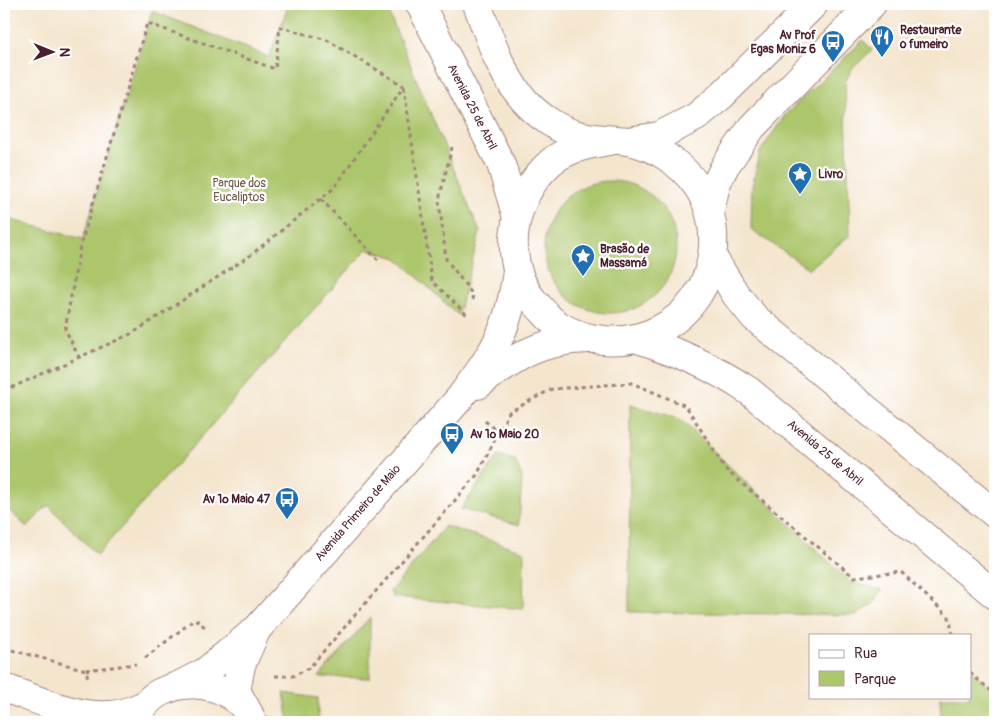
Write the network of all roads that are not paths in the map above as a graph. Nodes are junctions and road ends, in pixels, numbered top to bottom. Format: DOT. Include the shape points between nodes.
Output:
graph roads {
  1 [pos="420,4"];
  2 [pos="477,4"];
  3 [pos="814,4"];
  4 [pos="872,4"];
  5 [pos="622,141"];
  6 [pos="710,212"];
  7 [pos="516,214"];
  8 [pos="712,256"];
  9 [pos="517,271"];
  10 [pos="588,338"];
  11 [pos="638,339"];
  12 [pos="458,399"];
  13 [pos="995,514"];
  14 [pos="995,596"];
  15 [pos="258,628"];
  16 [pos="180,684"];
  17 [pos="4,688"];
  18 [pos="138,714"];
  19 [pos="91,718"];
  20 [pos="252,721"];
  1 -- 7 [label="main road, Avenida 25 de Abril" via="501,164"];
  2 -- 5 [label="main road, Avenida 25 de Abril" via="504,73 526,102 554,125 577,135"];
  3 -- 5 [label="main road" via="696,117 659,136"];
  4 -- 6 [label="main road" via="752,126 716,184"];
  5 -- 6 [label="main road, Avenida 25 de Abril" via="656,150 679,165 698,186"];
  5 -- 7 [label="main road, Avenida 25 de Abril" via="582,145 552,161 530,184"];
  6 -- 8 [label="main road, Avenida 25 de Abril"];
  7 -- 9 [label="main road, Avenida 25 de Abril" via="513,243"];
  8 -- 11 [label="main road, Avenida 25 de Abril" via="704,284 688,309 665,328"];
  8 -- 13 [label="main road" via="736,295 755,318"];
  9 -- 10 [label="main road, Avenida 25 de Abril" via="533,301 557,325"];
  9 -- 12 [label="main road" via="504,331"];
  10 -- 11 [label="main road, Avenida 25 de Abril" via="612,342"];
  10 -- 12 [label="main road" via="562,339 535,348 507,363"];
  11 -- 14 [label="main road, Avenida 25 de Abril" via="715,368 749,391"];
  12 -- 15 [label="main road, Avenida Primeiro de Maio"];
  15 -- 16 [label="main road, Avenida Primeiro de Maio" via="205,672"];
  15 -- 20 [label="main road, Avenida Primeiro de Maio" via="241,665 236,691"];
  16 -- 18 [label="main road, Avenida Primeiro de Maio" via="159,692"];
  16 -- 20 [label="main road" via="202,684 222,690 239,703"];
  17 -- 19 [label="main road, Avenida Primeiro de Maio"];
  18 -- 19 [label="main road, Avenida Primeiro de Maio"];
}
